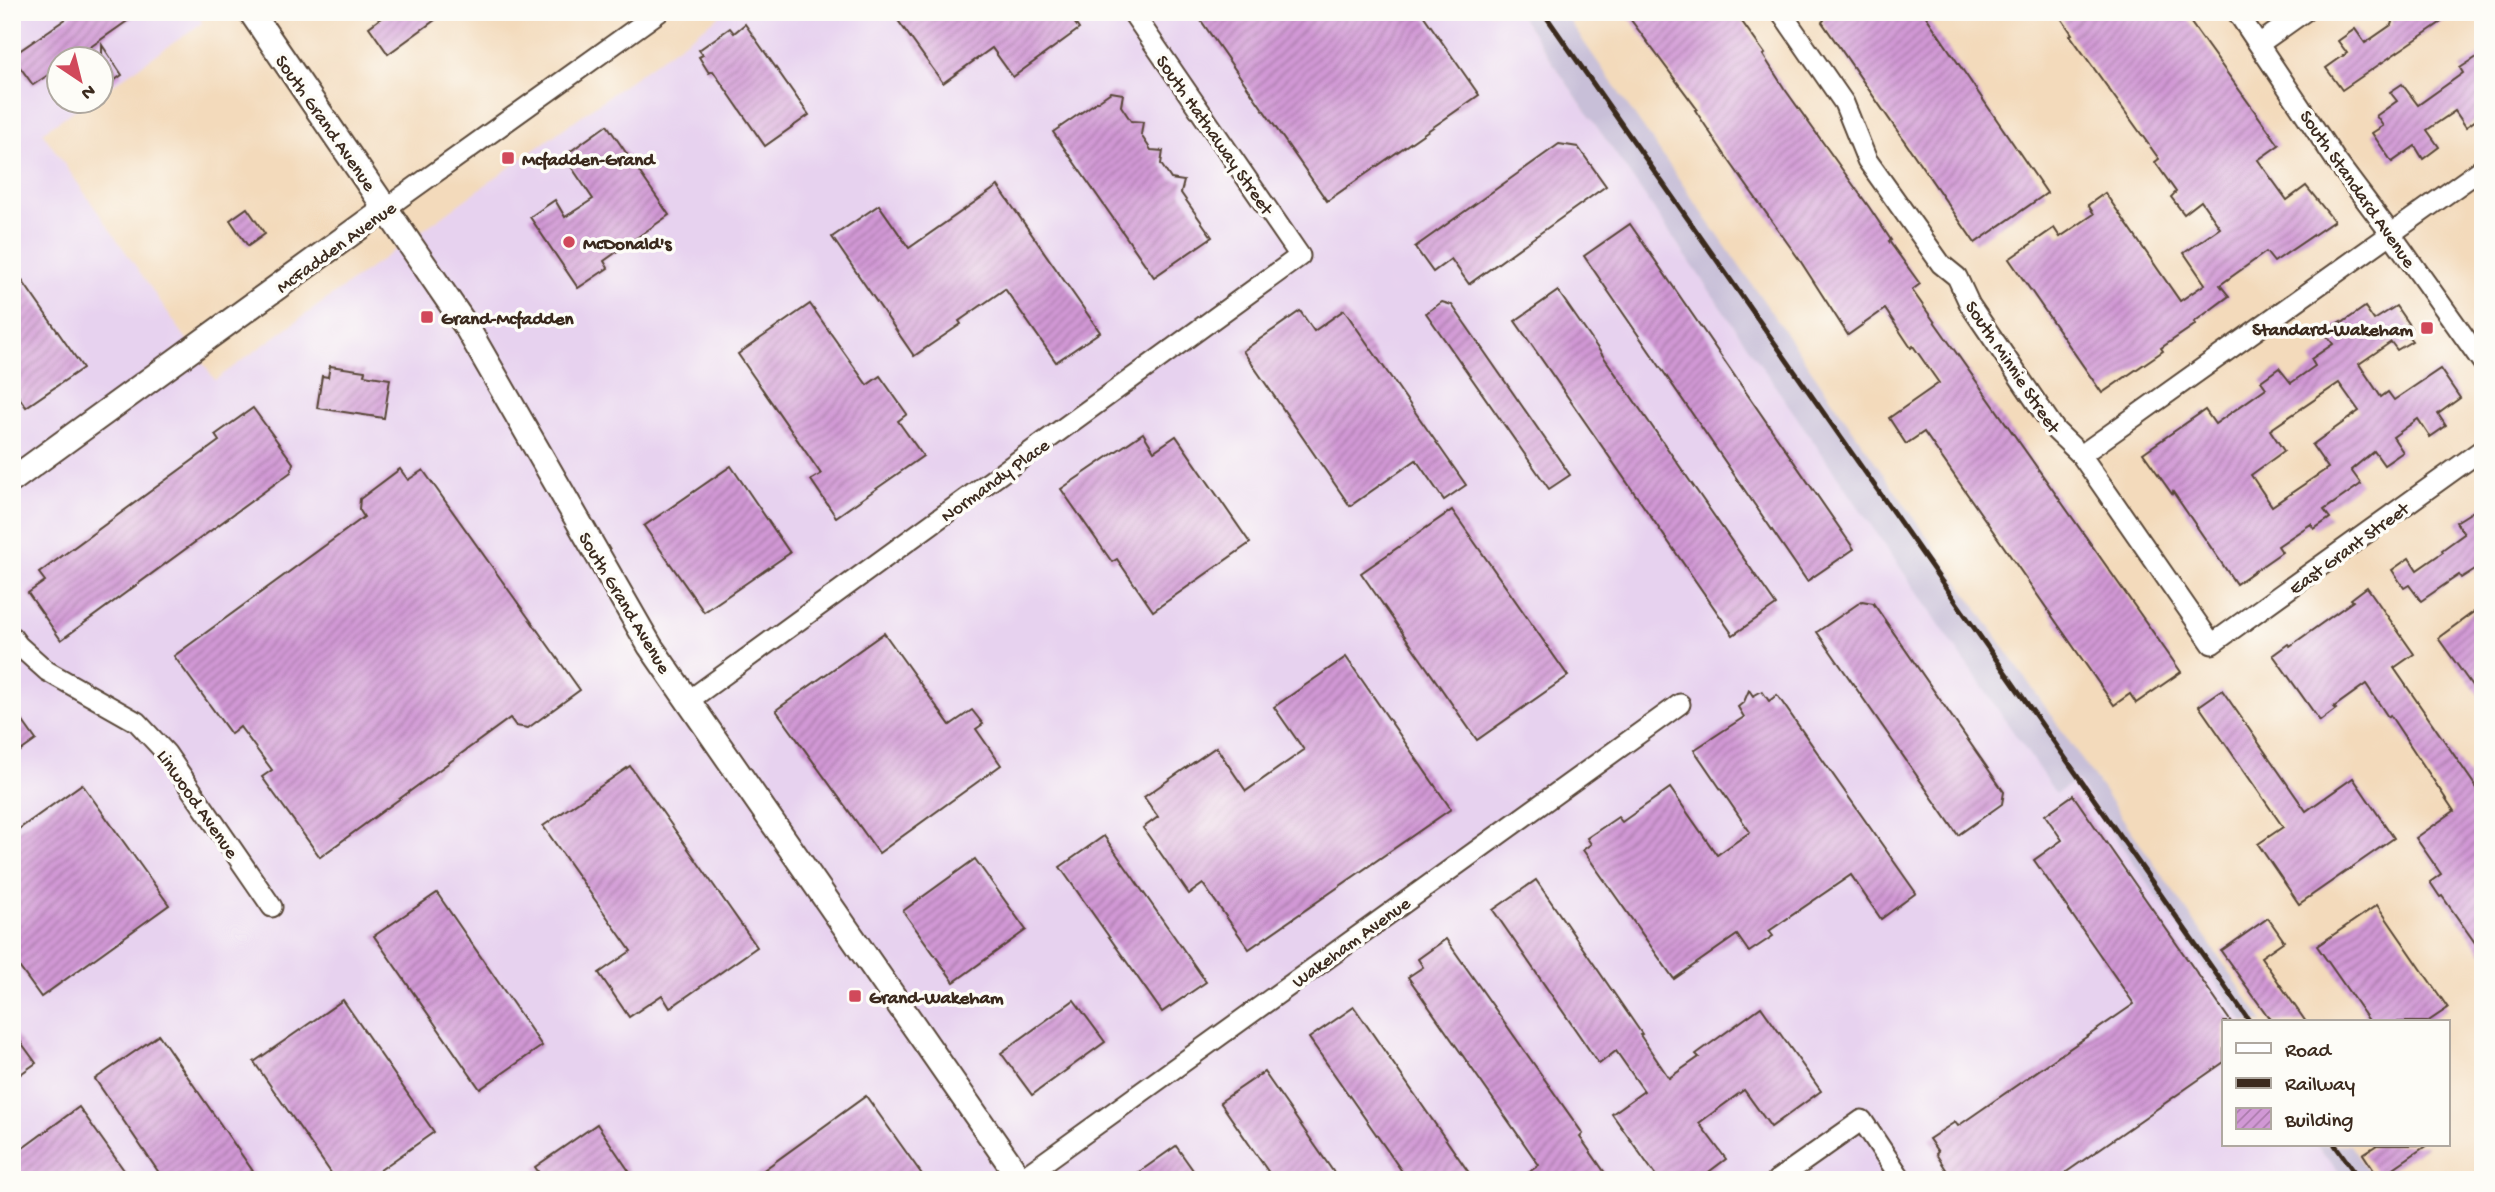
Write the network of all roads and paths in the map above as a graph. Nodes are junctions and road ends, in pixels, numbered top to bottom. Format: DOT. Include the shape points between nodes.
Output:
graph roads {
  1 [pos="251,12"];
  2 [pos="659,12"];
  3 [pos="1132,12"];
  4 [pos="1781,12"];
  5 [pos="2236,12"];
  6 [pos="2304,12"];
  7 [pos="2259,44"];
  8 [pos="2483,168"];
  9 [pos="386,208"];
  10 [pos="2391,233"];
  11 [pos="1300,256"];
  12 [pos="2483,363"];
  13 [pos="2483,449"];
  14 [pos="2081,455"];
  15 [pos="12,480"];
  16 [pos="12,637"];
  17 [pos="2212,644"];
  18 [pos="688,701"];
  19 [pos="1680,704"];
  20 [pos="272,907"];
  21 [pos="1021,1179"];
  22 [pos="1777,1180"];
  23 [pos="1902,1180"];
  1 -- 9 [label="main road, South Grand Avenue"];
  2 -- 9 [label="street, McFadden Avenue"];
  3 -- 11 [label="street, South Hathaway Street"];
  4 -- 14 [label="street, South Minnie Street" via="1844,103 1867,160 1941,264 1957,277 1969,305 2056,431"];
  5 -- 7 [label="street, South Standard Avenue"];
  6 -- 7 [label="street"];
  7 -- 10 [label="street, South Standard Avenue" via="2337,162"];
  8 -- 10 [label="street"];
  9 -- 15 [label="main road, McFadden Avenue"];
  9 -- 18 [label="main road, South Grand Avenue" via="472,337 623,602"];
  10 -- 12 [label="street, South Standard Avenue"];
  10 -- 14 [label="street"];
  11 -- 18 [label="street, Normandy Place"];
  13 -- 17 [label="street, East Grant Street"];
  14 -- 17 [label="street, South Minnie Street"];
  16 -- 20 [label="street, Linwood Avenue" via="47,671 137,722 166,753"];
  18 -- 21 [label="main road, South Grand Avenue"];
  19 -- 21 [label="street, Wakeham Avenue"];
  22 -- 23 [label="street" via="1862,1120"];
}
